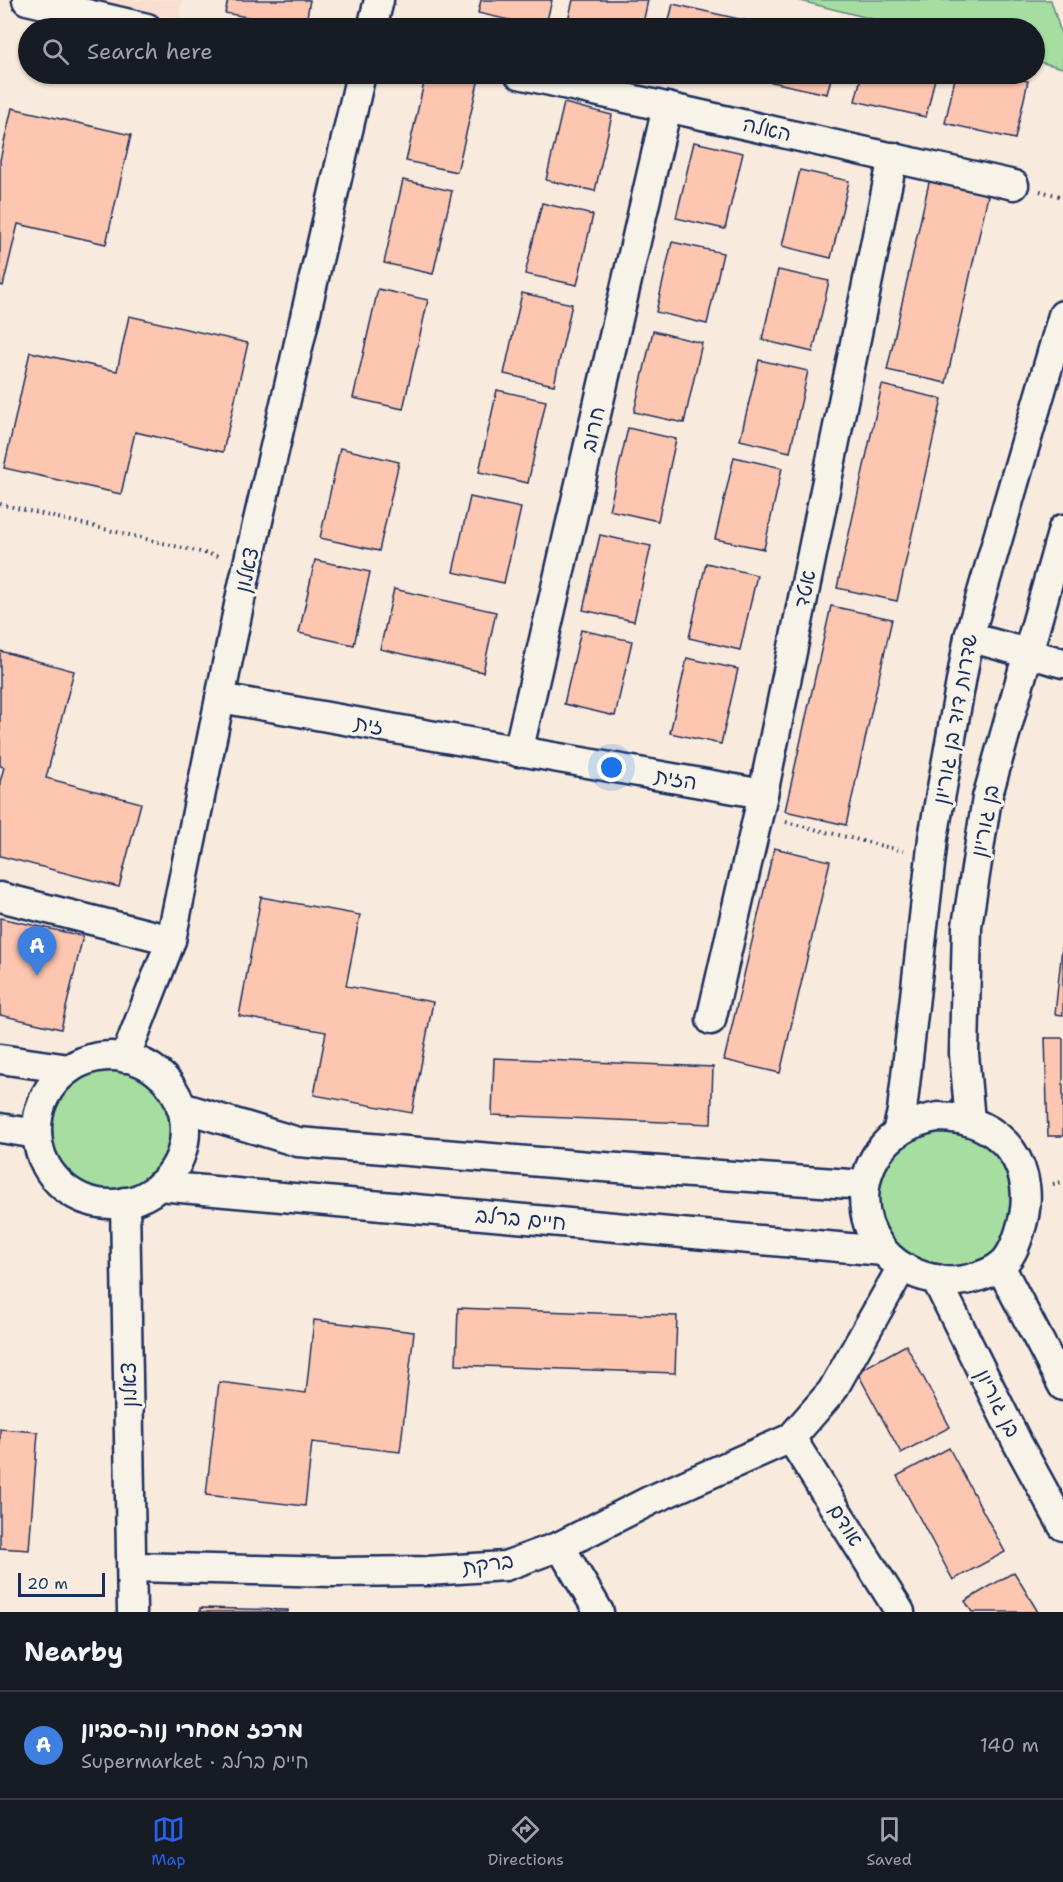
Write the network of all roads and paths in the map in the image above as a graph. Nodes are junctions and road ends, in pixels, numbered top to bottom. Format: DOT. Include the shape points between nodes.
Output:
graph roads {
  1 [pos="27,0"];
  2 [pos="379,0"];
  3 [pos="104,18"];
  4 [pos="374,18"];
  5 [pos="350,84"];
  6 [pos="564,84"];
  7 [pos="667,107"];
  8 [pos="893,157"];
  9 [pos="1014,185"];
  10 [pos="1063,315"];
  11 [pos="0,504"];
  12 [pos="1063,529"];
  13 [pos="248,563"];
  14 [pos="969,637"];
  15 [pos="1028,653"];
  16 [pos="1063,663"];
  17 [pos="220,698"];
  18 [pos="518,752"];
  19 [pos="761,805"];
  20 [pos="931,858"];
  21 [pos="0,897"];
  22 [pos="171,940"];
  23 [pos="711,1020"];
  24 [pos="125,1058"];
  25 [pos="0,1059"];
  26 [pos="69,1069"];
  27 [pos="181,1107"];
  28 [pos="970,1121"];
  29 [pos="0,1128"];
  30 [pos="897,1133"];
  31 [pos="37,1134"];
  32 [pos="865,1185"];
  33 [pos="159,1186"];
  34 [pos="125,1203"];
  35 [pos="892,1259"];
  36 [pos="1000,1266"];
  37 [pos="936,1279"];
  38 [pos="1063,1386"];
  39 [pos="791,1438"];
  40 [pos="1063,1526"];
  41 [pos="560,1546"];
  42 [pos="132,1567"];
  43 [pos="132,1612"];
  44 [pos="599,1612"];
  45 [pos="900,1612"];
  1 -- 3 [label="street"];
  2 -- 4 [label="street"];
  5 -- 13 [label="street, צאלון"];
  6 -- 7 [label="street, האלה"];
  7 -- 8 [label="street, האלה"];
  7 -- 18 [label="street, חרוב"];
  8 -- 9 [label="street, האלה"];
  8 -- 19 [label="street, אטד"];
  10 -- 14 [label="street, שדרות דוד בן גוריון"];
  11 -- 13 [label="path"];
  12 -- 15 [label="street, בן גוריון"];
  13 -- 17 [label="street, צאלון"];
  14 -- 15 [label="street"];
  14 -- 20 [label="street, שדרות דוד בן גוריון"];
  15 -- 16 [label="street"];
  15 -- 28 [label="street, בן גוריון" via="987,798 967,926 964,1054"];
  17 -- 18 [label="street, זית"];
  17 -- 22 [label="street, צאלון"];
  18 -- 19 [label="street, הזית"];
  19 -- 20 [label="path"];
  19 -- 23 [label="street, אטד"];
  20 -- 30 [label="street, שדרות דוד בן גוריון"];
  21 -- 22 [label="street"];
  22 -- 24 [label="street, צאלון"];
  24 -- 26 [label="street" via="106,1056"];
  24 -- 27 [label="street" via="160,1075"];
  25 -- 26 [label="street"];
  26 -- 31 [label="street" via="51,1086 39,1109"];
  27 -- 32 [label="street" via="298,1142"];
  27 -- 33 [label="street" via="185,1124 180,1158"];
  28 -- 30 [label="street" via="954,1117 925,1119"];
  28 -- 36 [label="street" via="998,1136 1023,1173 1026,1209 1014,1250"];
  29 -- 31 [label="street"];
  30 -- 32 [label="street" via="874,1157"];
  31 -- 34 [label="street" via="42,1158 56,1180 75,1195 100,1203"];
  32 -- 35 [label="street" via="863,1199 873,1237"];
  33 -- 34 [label="street"];
  33 -- 35 [label="street, חיים ברלב"];
  34 -- 42 [label="street, צאלון"];
  35 -- 37 [label="street" via="917,1275"];
  35 -- 39 [label="street, ברקת" via="832,1391"];
  36 -- 37 [label="street" via="957,1281"];
  36 -- 38 [label="street"];
  37 -- 40 [label="street, בן גוריון"];
  39 -- 41 [label="street, ברקת" via="651,1500"];
  39 -- 45 [label="street, אודם"];
  41 -- 42 [label="street, ברקת" via="505,1566 427,1571"];
  41 -- 44 [label="street"];
  42 -- 43 [label="street, צאלון"];
}
